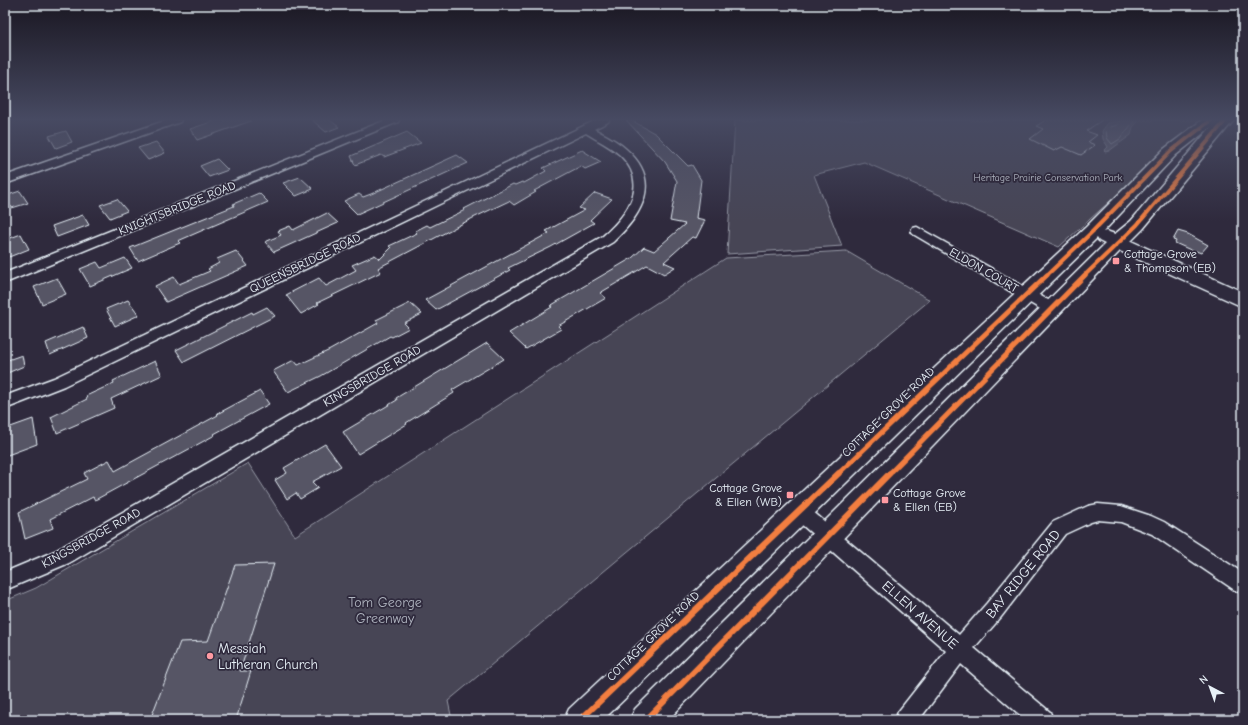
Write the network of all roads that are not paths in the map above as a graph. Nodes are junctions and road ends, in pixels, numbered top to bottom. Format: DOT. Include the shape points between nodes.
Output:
graph roads {
  1 [pos="80,154"];
  2 [pos="311,154"];
  3 [pos="535,154"];
  4 [pos="623,154"];
  5 [pos="1168,154"];
  6 [pos="1198,154"];
  7 [pos="5,180"];
  8 [pos="917,231"];
  9 [pos="1093,231"];
  10 [pos="1118,242"];
  11 [pos="5,278"];
  12 [pos="1026,294"];
  13 [pos="1243,300"];
  14 [pos="1052,309"];
  15 [pos="5,403"];
  16 [pos="799,511"];
  17 [pos="828,536"];
  18 [pos="5,581"];
  19 [pos="1243,584"];
  20 [pos="960,649"];
  21 [pos="580,720"];
  22 [pos="646,720"];
  23 [pos="906,720"];
  24 [pos="1042,720"];
  1 -- 7 [label="street"];
  2 -- 11 [label="street, KNIGHTSBRIDGE ROAD"];
  3 -- 15 [label="street, QUEENSBRIDGE ROAD" via="59,382"];
  4 -- 18 [label="street, KINGSBRIDGE ROAD" via="640,178 638,206 628,222 608,239 62,557"];
  5 -- 9 [label="main road, COTTAGE GROVE ROAD"];
  6 -- 10 [label="main road" via="1130,233"];
  8 -- 12 [label="street, ELDON COURT"];
  9 -- 10 [label="main road"];
  9 -- 12 [label="main road, COTTAGE GROVE ROAD"];
  10 -- 13 [label="main road"];
  10 -- 14 [label="main road"];
  12 -- 14 [label="street, ELDON COURT"];
  12 -- 16 [label="main road, COTTAGE GROVE ROAD"];
  14 -- 17 [label="main road"];
  16 -- 17 [label="street, ELLEN AVENUE"];
  16 -- 21 [label="main road, COTTAGE GROVE ROAD"];
  17 -- 20 [label="street, ELLEN AVENUE"];
  17 -- 22 [label="main road"];
  19 -- 20 [label="street, BAY RIDGE ROAD" via="1145,522 1121,514 1088,514 1059,528"];
  20 -- 23 [label="street, BAY RIDGE ROAD"];
  20 -- 24 [label="street, ELLEN AVENUE"];
}
